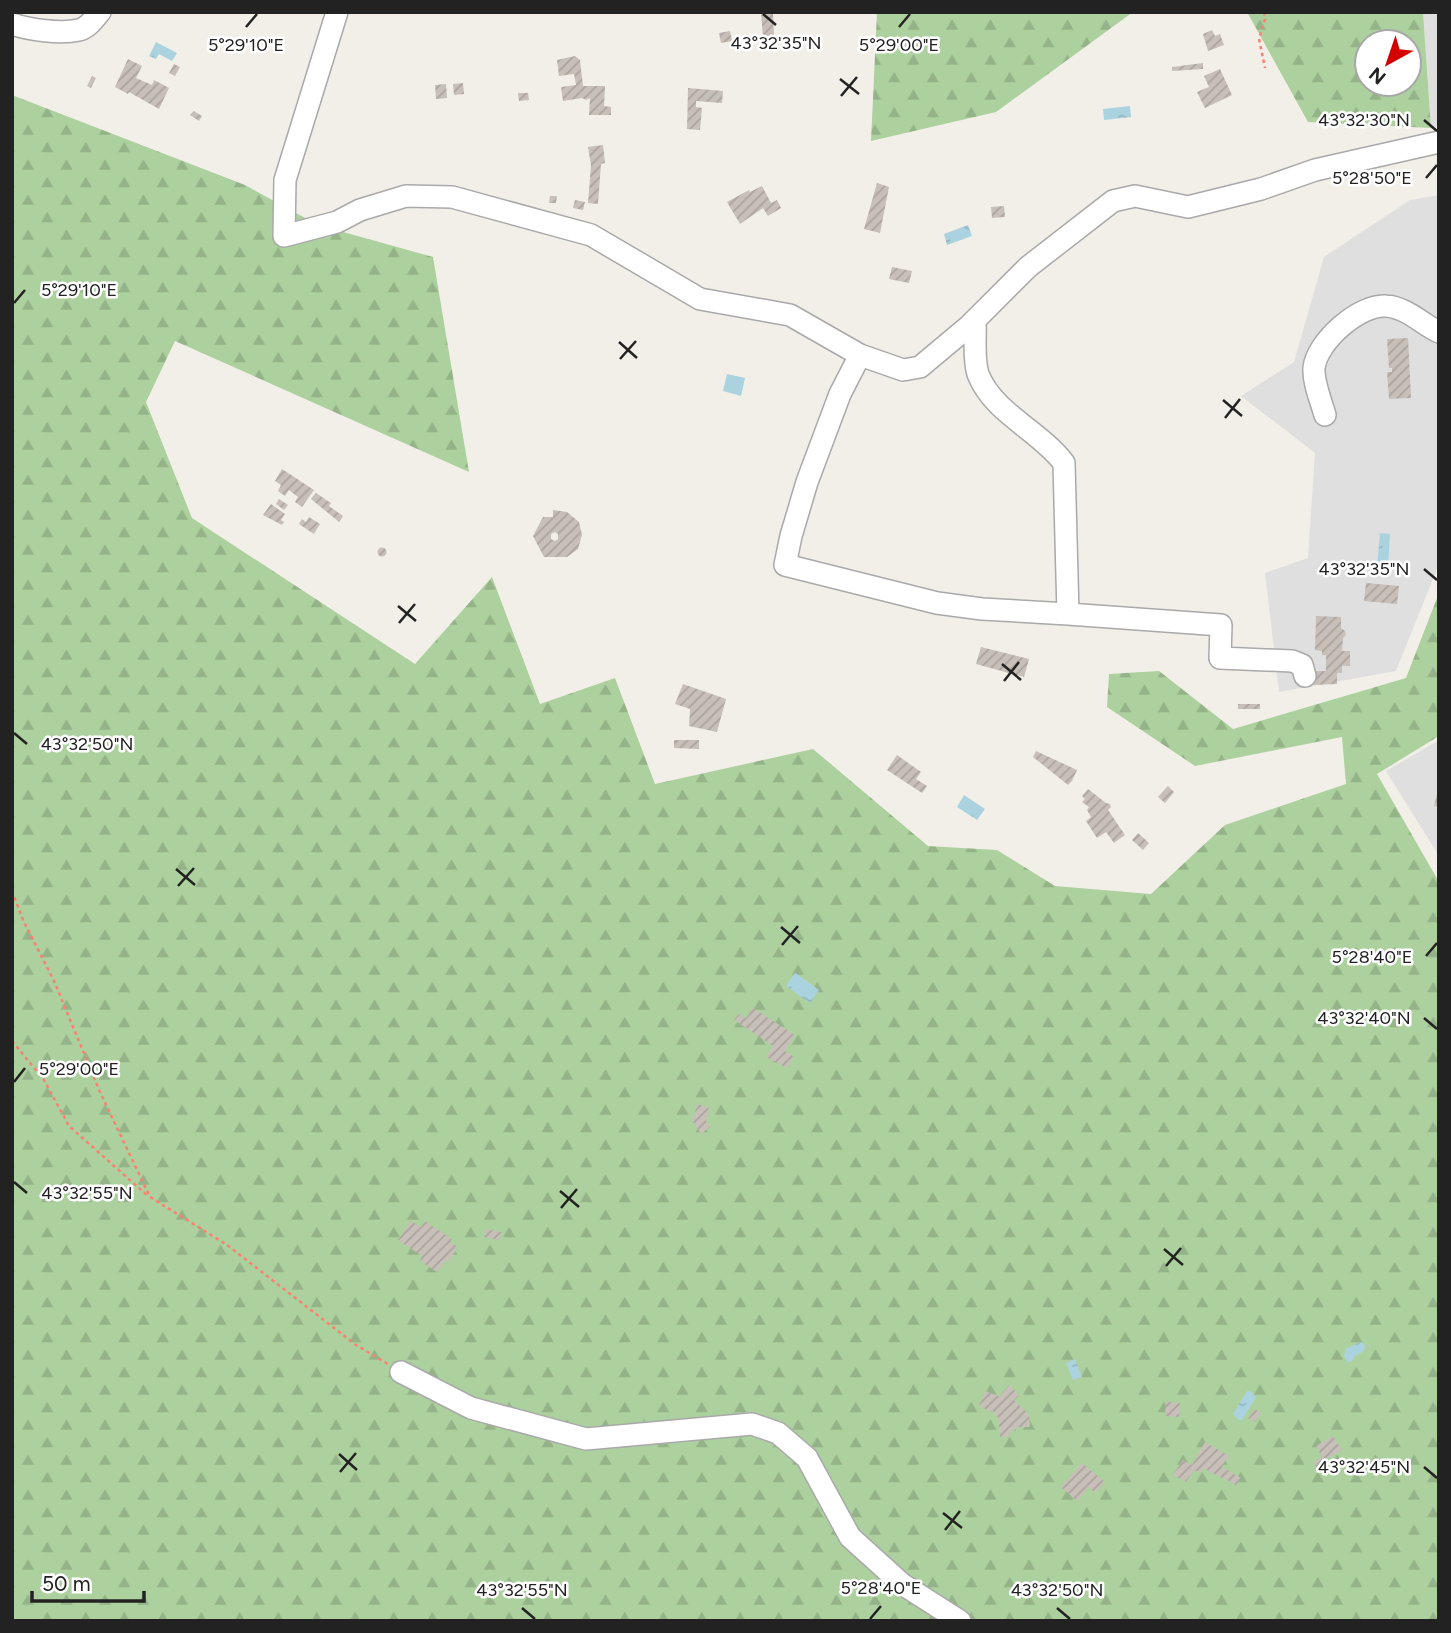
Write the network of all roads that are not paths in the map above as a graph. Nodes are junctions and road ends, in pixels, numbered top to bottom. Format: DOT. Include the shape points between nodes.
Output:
graph roads {
  1 [pos="100,12"];
  2 [pos="337,12"];
  3 [pos="12,24"];
  4 [pos="1439,142"];
  5 [pos="975,320"];
  6 [pos="1439,332"];
  7 [pos="860,355"];
  8 [pos="1325,415"];
  9 [pos="1068,614"];
  10 [pos="1305,676"];
  11 [pos="401,1371"];
  12 [pos="960,1621"];
  1 -- 3 [label="street" via="80,30 29,30"];
  2 -- 7 [label="street" via="285,180 284,236 406,196 452,197 591,235 700,299 790,315"];
  4 -- 5 [label="street" via="1315,170 1188,207 1135,196 1113,201 1028,267"];
  5 -- 7 [label="street" via="920,368 903,370"];
  5 -- 9 [label="street" via="977,371 986,389 1064,463"];
  6 -- 8 [label="street" via="1389,306 1369,307 1352,317 1317,355 1314,371"];
  7 -- 9 [label="street" via="807,482 785,565 937,603"];
  9 -- 10 [label="street" via="1221,625 1220,658 1292,661 1302,664"];
  11 -- 12 [label="street" via="471,1408 586,1439 752,1424 778,1433 807,1458 850,1537 902,1584"];
}
